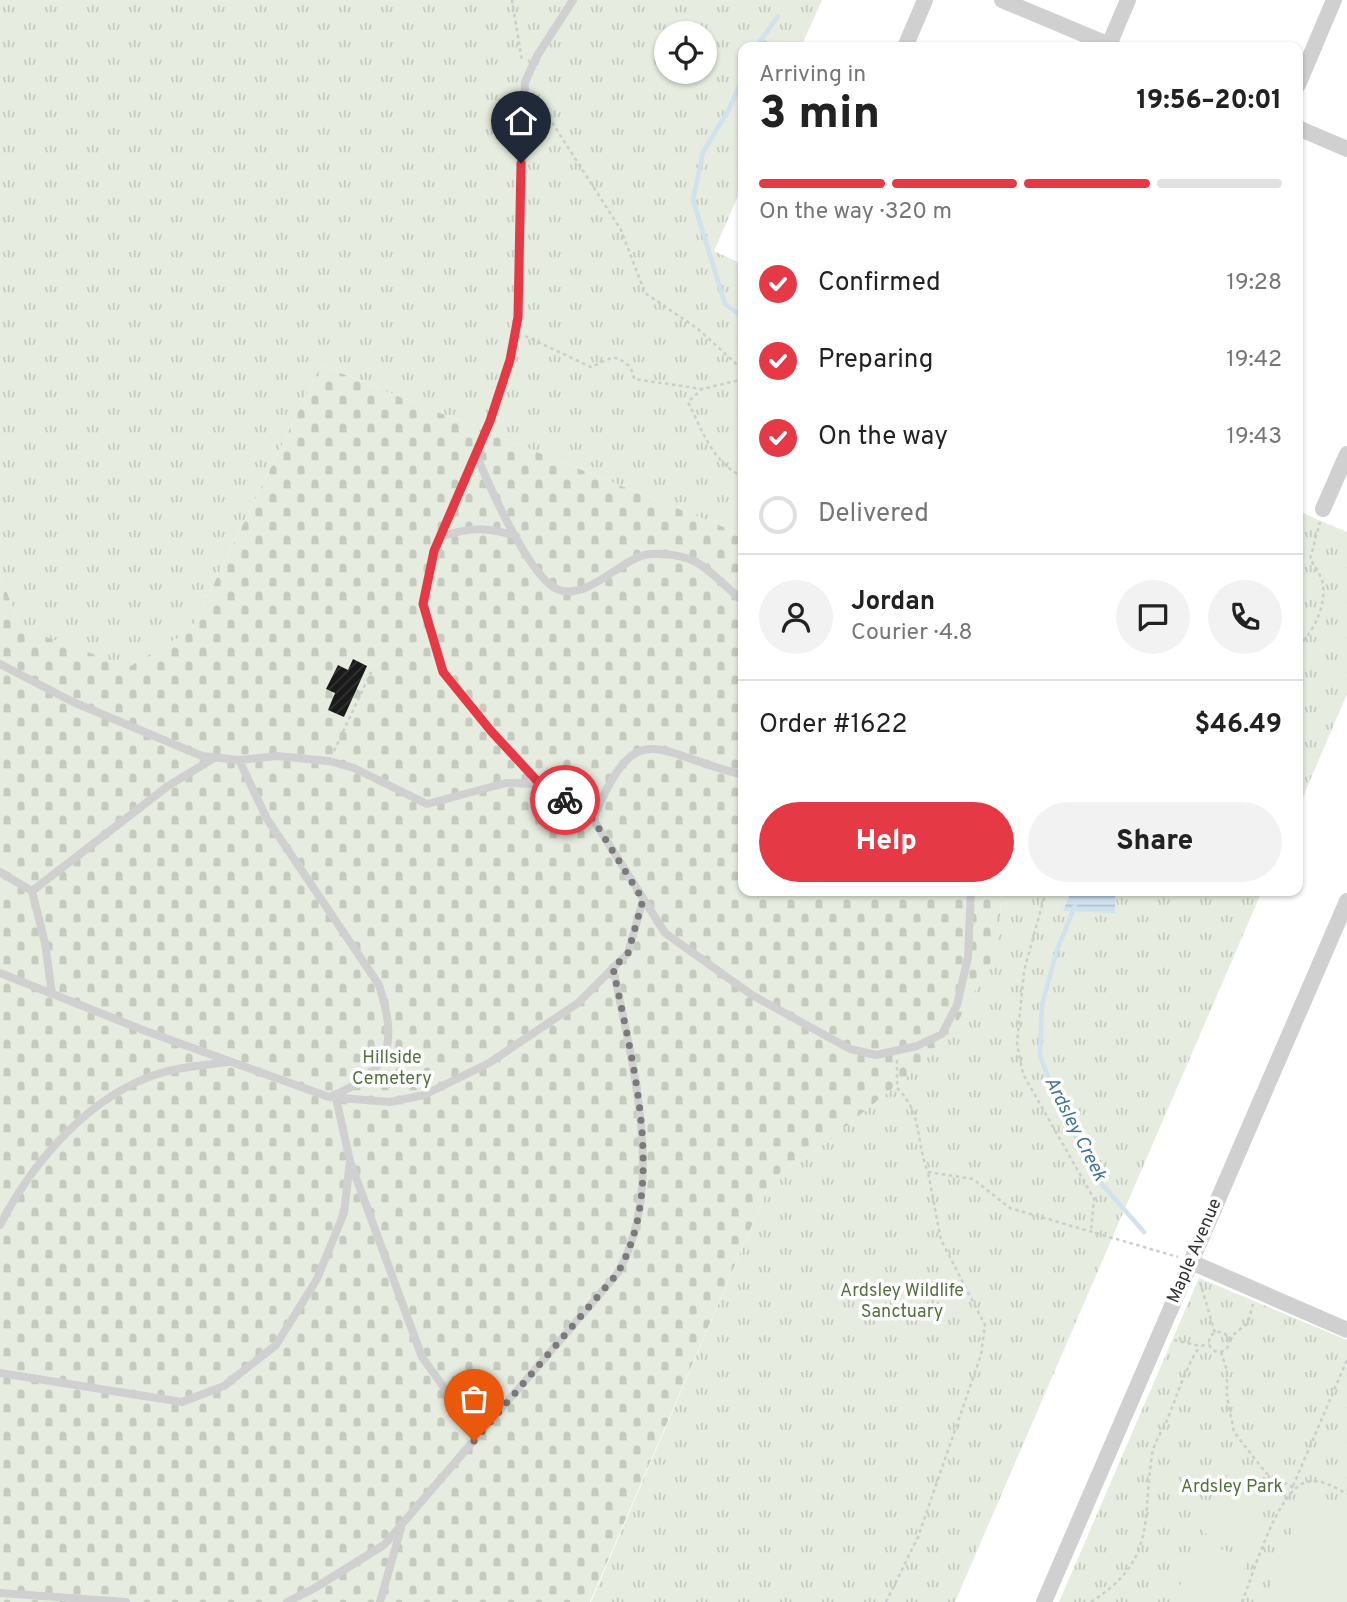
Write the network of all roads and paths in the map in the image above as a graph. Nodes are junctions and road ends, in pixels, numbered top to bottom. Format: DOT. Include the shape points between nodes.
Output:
graph roads {
  1 [pos="512,0"];
  2 [pos="573,0"];
  3 [pos="925,0"];
  4 [pos="1002,0"];
  5 [pos="1128,0"];
  6 [pos="1334,0"];
  7 [pos="907,42"];
  8 [pos="1099,42"];
  9 [pos="1112,42"];
  10 [pos="1303,73"];
  11 [pos="525,82"];
  12 [pos="1303,130"];
  13 [pos="1347,149"];
  14 [pos="515,332"];
  15 [pos="738,366"];
  16 [pos="738,381"];
  17 [pos="702,389"];
  18 [pos="476,454"];
  19 [pos="1347,454"];
  20 [pos="738,475"];
  21 [pos="1323,509"];
  22 [pos="516,536"];
  23 [pos="440,537"];
  24 [pos="738,597"];
  25 [pos="1303,642"];
  26 [pos="0,664"];
  27 [pos="372,670"];
  28 [pos="214,758"];
  29 [pos="239,760"];
  30 [pos="329,761"];
  31 [pos="738,773"];
  32 [pos="540,784"];
  33 [pos="593,819"];
  34 [pos="0,872"];
  35 [pos="32,891"];
  36 [pos="971,896"];
  37 [pos="1045,896"];
  38 [pos="643,900"];
  39 [pos="1347,901"];
  40 [pos="613,968"];
  41 [pos="0,973"];
  42 [pos="52,994"];
  43 [pos="898,1050"];
  44 [pos="231,1062"];
  45 [pos="333,1098"];
  46 [pos="350,1161"];
  47 [pos="928,1172"];
  48 [pos="0,1226"];
  49 [pos="1091,1230"];
  50 [pos="1191,1262"];
  51 [pos="1199,1278"];
  52 [pos="1254,1301"];
  53 [pos="1347,1331"];
  54 [pos="1214,1333"];
  55 [pos="1170,1339"];
  56 [pos="1228,1339"];
  57 [pos="1209,1344"];
  58 [pos="1200,1346"];
  59 [pos="1221,1352"];
  60 [pos="1347,1360"];
  61 [pos="0,1373"];
  62 [pos="488,1424"];
  63 [pos="1294,1487"];
  64 [pos="1347,1494"];
  65 [pos="402,1525"];
  66 [pos="0,1593"];
  67 [pos="1093,1601"];
  68 [pos="125,1602"];
  69 [pos="287,1602"];
  70 [pos="380,1602"];
  71 [pos="886,1602"];
  72 [pos="1044,1602"];
  73 [pos="1242,1602"];
  1 -- 11 [label="path"];
  2 -- 11 [label="lane"];
  3 -- 7 [label="street"];
  4 -- 8 [label="street"];
  5 -- 9 [label="street"];
  6 -- 10 [label="street"];
  11 -- 14 [label="lane"];
  11 -- 15 [label="path" via="621,230 645,293 698,329"];
  12 -- 13 [label="street"];
  14 -- 17 [label="path" via="591,367 613,357 626,362 634,379"];
  14 -- 18 [label="lane" via="510,360"];
  16 -- 17 [label="path"];
  17 -- 20 [label="path" via="688,402 703,441"];
  18 -- 22 [label="lane"];
  18 -- 23 [label="lane"];
  19 -- 21 [label="street"];
  21 -- 25 [label="path" via="1310,559 1323,584 1320,608 1311,635"];
  22 -- 23 [label="lane" via="467,528"];
  22 -- 24 [label="lane" via="545,580 559,590 597,582 642,556 667,555 696,562"];
  23 -- 32 [label="lane" via="423,604 443,672"];
  26 -- 28 [label="lane" via="73,702"];
  27 -- 30 [label="path"];
  28 -- 29 [label="lane"];
  28 -- 35 [label="lane" via="158,793"];
  29 -- 30 [label="lane" via="277,756"];
  29 -- 45 [label="lane" via="267,819 379,985 388,1013 389,1038 383,1061 361,1084"];
  30 -- 32 [label="lane" via="354,768 427,804 506,783"];
  31 -- 33 [label="lane" via="653,747 630,754 617,769"];
  32 -- 33 [label="lane"];
  33 -- 38 [label="lane"];
  34 -- 35 [label="lane"];
  35 -- 42 [label="lane"];
  36 -- 43 [label="lane" via="968,957 957,1005 942,1034"];
  37 -- 49 [label="path" via="1024,971 1017,1044 1023,1074 1094,1199"];
  38 -- 40 [label="lane" via="628,953"];
  38 -- 43 [label="lane" via="665,933 751,995 850,1049 876,1055"];
  39 -- 50 [label="street, Maple Avenue"];
  40 -- 45 [label="lane" via="578,1003 489,1063 424,1095 390,1102"];
  40 -- 62 [label="lane" via="636,1085 642,1183 639,1224 617,1274"];
  41 -- 42 [label="lane"];
  42 -- 44 [label="lane"];
  43 -- 47 [label="path" via="897,1088 911,1102 919,1150"];
  44 -- 45 [label="lane"];
  44 -- 48 [label="lane" via="164,1072 111,1097 55,1144 18,1190"];
  45 -- 46 [label="lane"];
  46 -- 61 [label="lane" via="344,1213 317,1279 276,1345 224,1386 182,1402"];
  46 -- 62 [label="lane" via="422,1357 445,1389"];
  47 -- 49 [label="path" via="972,1179 1010,1208"];
  47 -- 71 [label="path" via="940,1240 985,1325 981,1355 918,1537"];
  49 -- 50 [label="path"];
  50 -- 53 [label="street"];
  50 -- 72 [label="street, Maple Avenue"];
  51 -- 54 [label="path"];
  52 -- 56 [label="path" via="1248,1323"];
  54 -- 56 [label="path"];
  54 -- 57 [label="path"];
  55 -- 58 [label="path"];
  56 -- 59 [label="path"];
  57 -- 58 [label="path"];
  57 -- 59 [label="path"];
  58 -- 67 [label="path" via="1184,1371 1154,1444 1144,1539 1130,1566"];
  59 -- 63 [label="path" via="1234,1432 1266,1473"];
  60 -- 63 [label="path"];
  62 -- 65 [label="lane"];
  63 -- 64 [label="path" via="1317,1481"];
  63 -- 73 [label="path" via="1279,1508"];
  65 -- 69 [label="lane" via="384,1545"];
  65 -- 70 [label="lane"];
  66 -- 68 [label="lane"];
}
